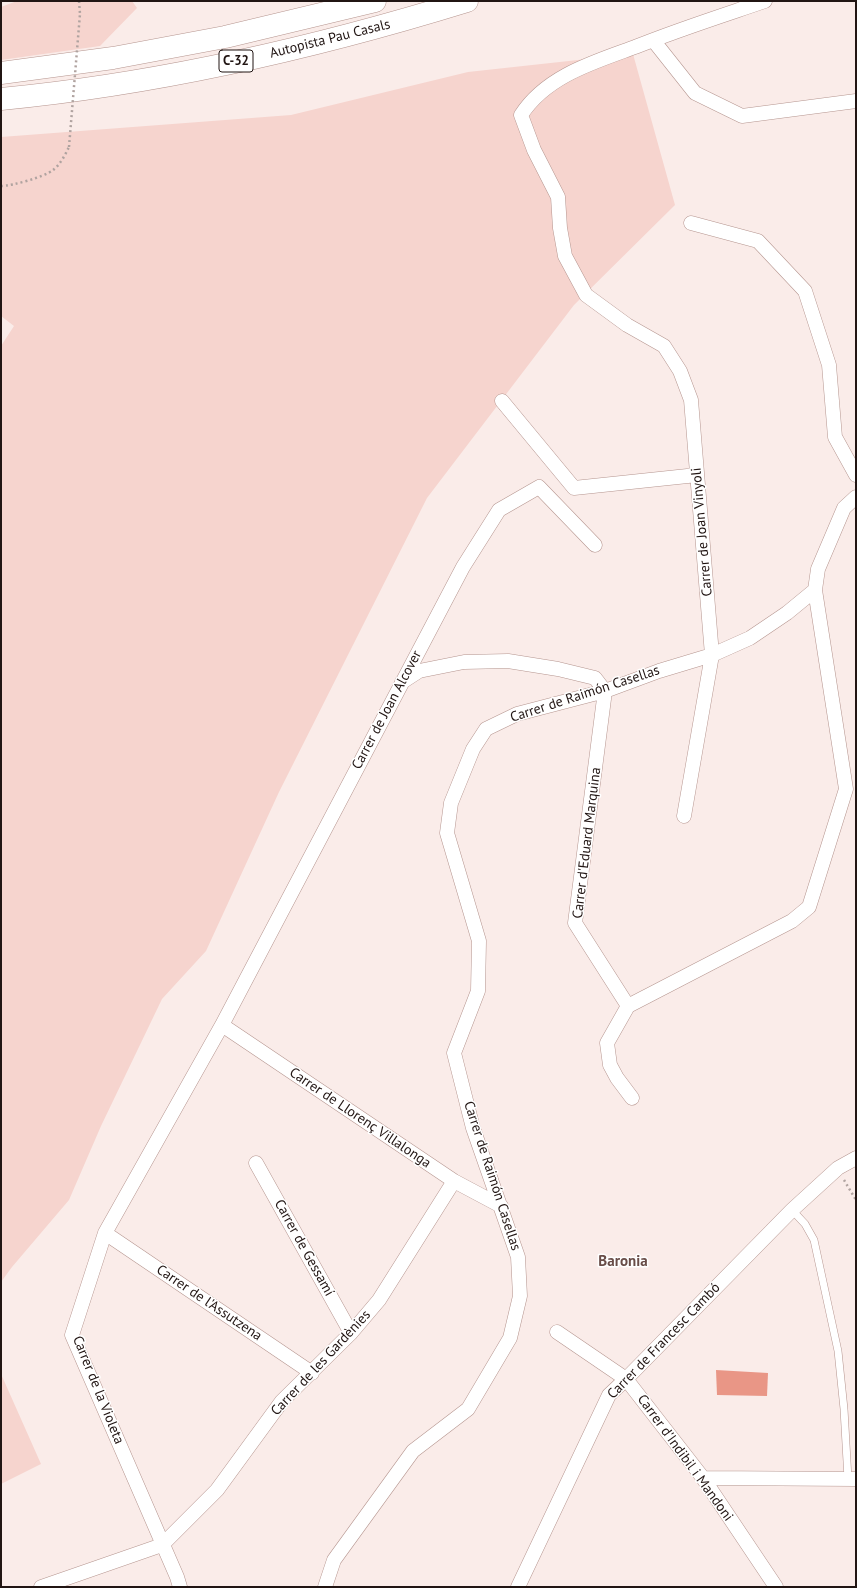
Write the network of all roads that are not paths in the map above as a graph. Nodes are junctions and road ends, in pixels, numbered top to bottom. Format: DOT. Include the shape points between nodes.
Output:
graph roads {
  1 [pos="375,1"];
  2 [pos="467,1"];
  3 [pos="765,1"];
  4 [pos="653,40"];
  5 [pos="1,73"];
  6 [pos="1,99"];
  7 [pos="856,101"];
  8 [pos="691,223"];
  9 [pos="502,402"];
  10 [pos="697,475"];
  11 [pos="856,475"];
  12 [pos="856,497"];
  13 [pos="595,545"];
  14 [pos="815,590"];
  15 [pos="712,655"];
  16 [pos="401,683"];
  17 [pos="605,691"];
  18 [pos="851,789"];
  19 [pos="684,816"];
  20 [pos="628,1006"];
  21 [pos="222,1025"];
  22 [pos="632,1098"];
  23 [pos="856,1158"];
  24 [pos="256,1163"];
  25 [pos="454,1181"];
  26 [pos="500,1206"];
  27 [pos="792,1210"];
  28 [pos="105,1233"];
  29 [pos="557,1332"];
  30 [pos="351,1333"];
  31 [pos="312,1373"];
  32 [pos="626,1379"];
  33 [pos="703,1478"];
  34 [pos="852,1479"];
  35 [pos="162,1546"];
  36 [pos="42,1587"];
  37 [pos="180,1587"];
  38 [pos="325,1587"];
  39 [pos="518,1587"];
  40 [pos="776,1587"];
  1 -- 5 [label="highway, Autopista Pau Casals / C-32" via="225,37 113,58"];
  2 -- 6 [label="highway, Autopista Pau Casals / C-32" via="404,20 232,62 127,82"];
  3 -- 4 [label="street"];
  4 -- 7 [label="street" via="695,93 742,116"];
  4 -- 10 [label="street, Carrer de Joan Vinyoli" via="582,67 556,82 529,103 521,115 534,150 558,197 565,256 586,295 626,325 664,346 680,371 691,400"];
  8 -- 11 [label="street" via="758,242 805,291 829,365 835,437"];
  9 -- 10 [label="street" via="574,488"];
  10 -- 15 [label="street, Carrer de Joan Vinyoli"];
  12 -- 14 [label="street" via="844,508 818,569"];
  13 -- 16 [label="street, Carrer de Joan Alcover" via="539,488 499,510 463,567"];
  14 -- 15 [label="street, Carrer de Raimón Casellas" via="750,638"];
  14 -- 18 [label="street"];
  15 -- 17 [label="street, Carrer de Raimón Casellas"];
  15 -- 19 [label="street, Carrer de Joan Vinyoli"];
  16 -- 17 [label="street" via="419,670 464,662 508,661 558,668 595,678"];
  16 -- 21 [label="street, Carrer de Joan Alcover"];
  17 -- 20 [label="street, Carrer d'Eduard Marquina" via="575,922"];
  17 -- 26 [label="street, Carrer de Raimón Casellas" via="517,714 486,729 473,749 450,803 447,833 479,940 478,991 454,1053 473,1128"];
  18 -- 20 [label="street" via="808,907 792,921"];
  20 -- 22 [label="street" via="607,1043 610,1065"];
  21 -- 25 [label="street, Carrer de Llorenç Villalonga"];
  21 -- 28 [label="street, Carrer de la Violeta"];
  23 -- 27 [label="street, Carrer de Francesc Cambó" via="838,1168"];
  24 -- 30 [label="street, Carrer de Gessamí"];
  25 -- 26 [label="street, Carrer de Llorenç Villalonga"];
  25 -- 30 [label="street, Carrer de les Gardènies" via="379,1300"];
  26 -- 38 [label="street, Carrer de Raimón Casellas" via="518,1257 520,1296 510,1338 468,1409 414,1451 334,1560"];
  27 -- 32 [label="street, Carrer de Francesc Cambó"];
  27 -- 34 [label="lane" via="805,1224 814,1240 838,1351"];
  28 -- 31 [label="street, Carrer de l'Assutzena"];
  28 -- 35 [label="street, Carrer de la Violeta" via="72,1335"];
  29 -- 32 [label="street, Carrer d'Indibil i Mandoni"];
  30 -- 31 [label="street, Carrer de les Gardènies"];
  31 -- 35 [label="street, Carrer de les Gardènies" via="282,1401 217,1490"];
  32 -- 33 [label="street, Carrer d'Indibil i Mandoni"];
  32 -- 39 [label="street, Carrer de Francesc Cambó" via="608,1395"];
  33 -- 34 [label="street"];
  33 -- 40 [label="street, Carrer d'Indibil i Mandoni"];
  35 -- 36 [label="street, Carrer de les Gardènies"];
  35 -- 37 [label="street, Carrer de la Violeta"];
}
